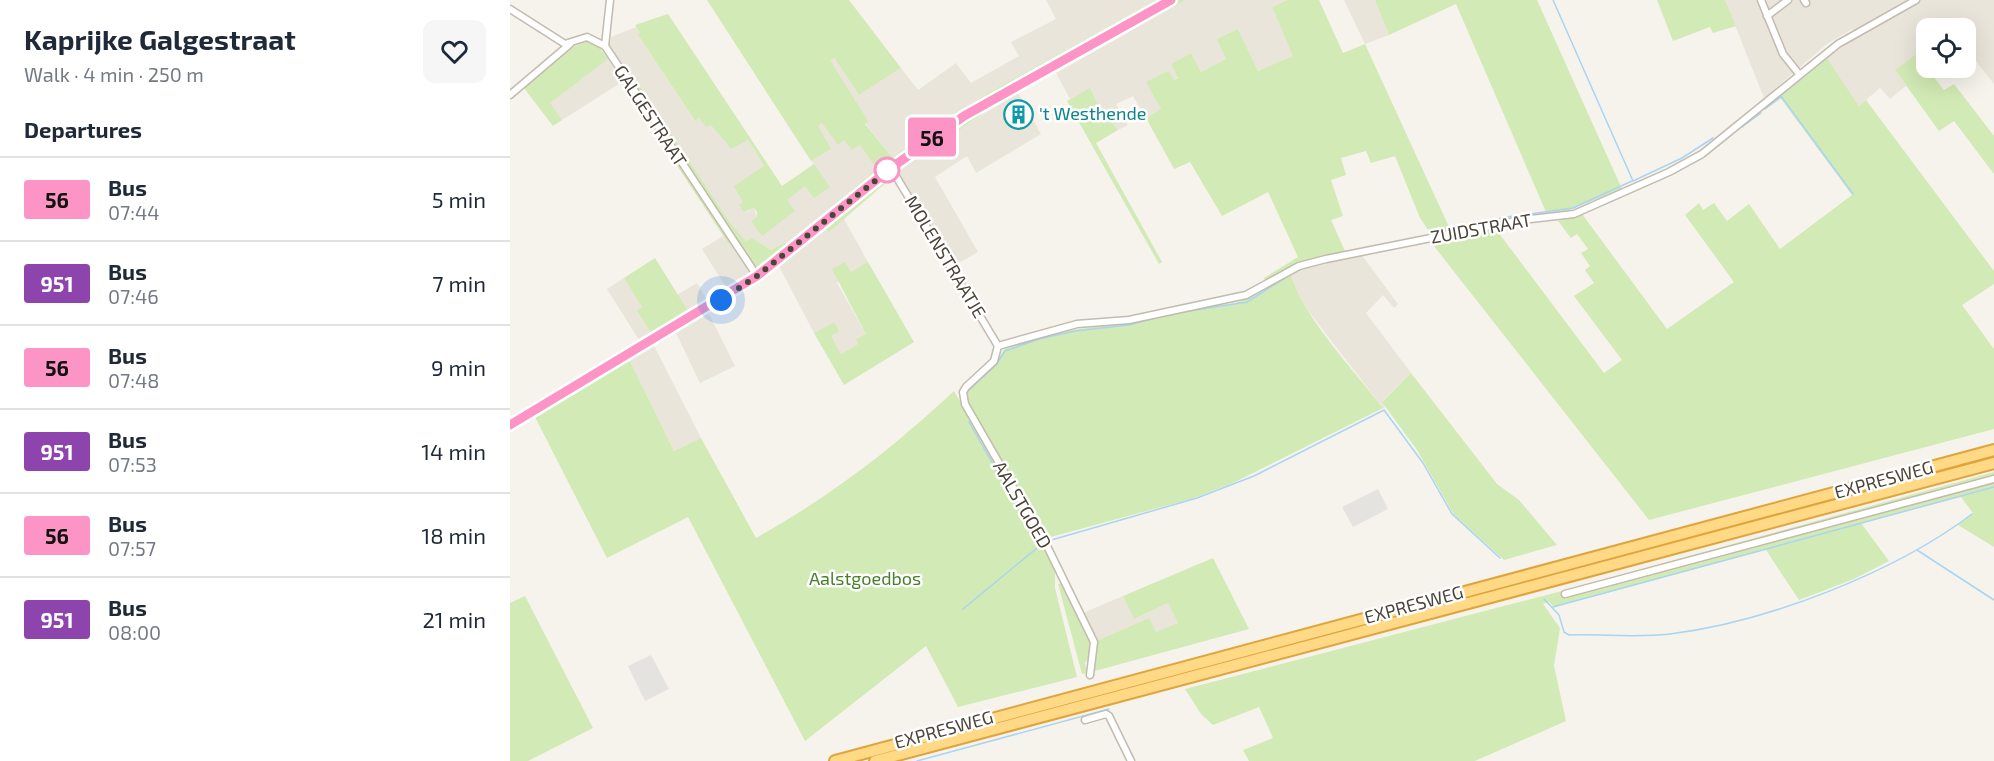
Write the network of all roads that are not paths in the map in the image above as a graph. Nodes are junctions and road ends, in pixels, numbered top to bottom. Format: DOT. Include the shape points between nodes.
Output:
graph roads {
  1 [pos="610,0"];
  2 [pos="1171,0"];
  3 [pos="1761,0"];
  4 [pos="1788,0"];
  5 [pos="1916,0"];
  6 [pos="1904,2"];
  7 [pos="510,9"];
  8 [pos="1767,16"];
  9 [pos="571,44"];
  10 [pos="605,46"];
  11 [pos="1799,74"];
  12 [pos="510,95"];
  13 [pos="891,168"];
  14 [pos="757,276"];
  15 [pos="998,346"];
  16 [pos="510,425"];
  17 [pos="1994,450"];
  18 [pos="1994,463"];
  19 [pos="1994,478"];
  20 [pos="1564,594"];
  21 [pos="1090,675"];
  22 [pos="1085,720"];
  23 [pos="835,761"];
  24 [pos="875,761"];
  25 [pos="1131,761"];
  1 -- 10 [label="street"];
  2 -- 13 [label="street" via="1000,94"];
  3 -- 8 [label="street"];
  4 -- 8 [label="street"];
  5 -- 6 [label="street, ZUIDSTRAAT"];
  6 -- 11 [label="street, ZUIDSTRAAT"];
  7 -- 9 [label="street, GALGESTRAAT" via="559,42"];
  8 -- 11 [label="street" via="1783,54"];
  9 -- 10 [label="street, GALGESTRAAT" via="588,37"];
  9 -- 12 [label="street"];
  10 -- 14 [label="street, GALGESTRAAT"];
  11 -- 15 [label="street, ZUIDSTRAAT" via="1702,154 1574,214 1521,220 1326,259 1299,266 1246,295 1130,320 1077,324"];
  13 -- 14 [label="street"];
  13 -- 15 [label="street, MOLENSTRAATJE"];
  14 -- 16 [label="street"];
  15 -- 21 [label="street, AALSTGOED" via="994,361 966,387 963,399 1044,542 1094,642"];
  17 -- 23 [label="highway, EXPRESWEG"];
  18 -- 24 [label="highway, EXPRESWEG"];
  19 -- 20 [label="street"];
  22 -- 25 [label="street" via="1106,714"];
}
